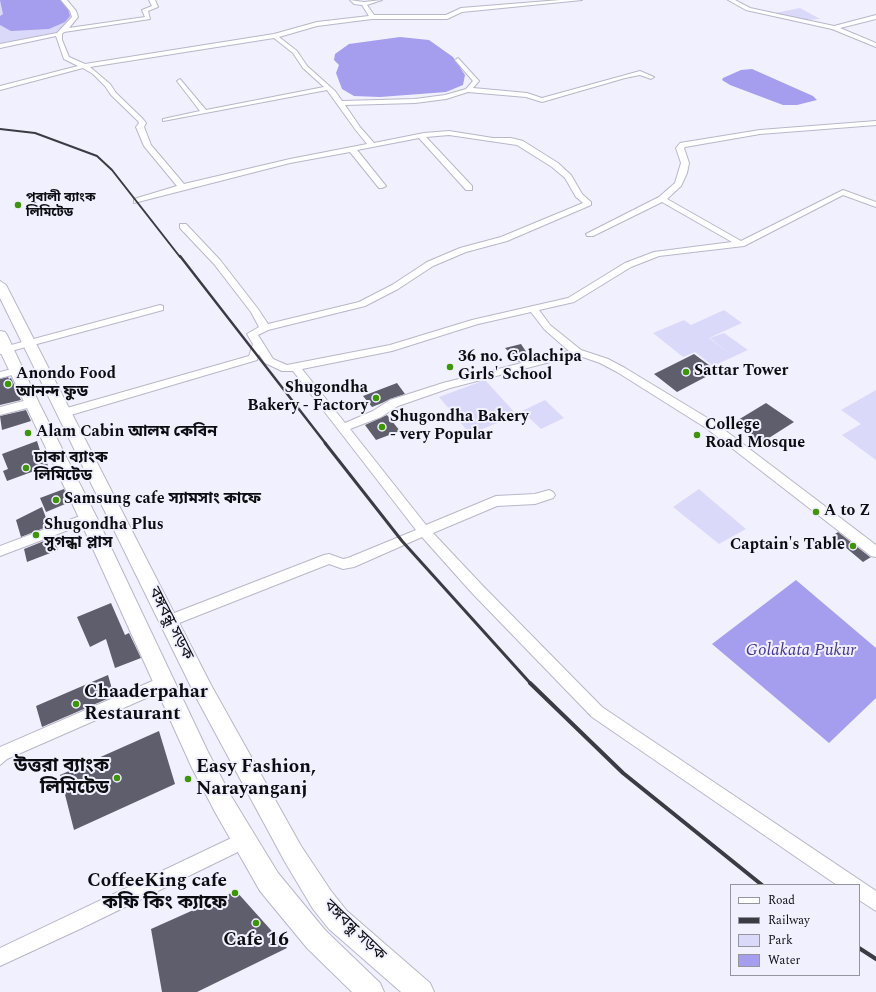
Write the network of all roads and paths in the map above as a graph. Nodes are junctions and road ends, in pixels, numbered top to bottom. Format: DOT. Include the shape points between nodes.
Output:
graph roads {
  1 [pos="64,0"];
  2 [pos="152,0"];
  3 [pos="353,0"];
  4 [pos="380,0"];
  5 [pos="481,0"];
  6 [pos="573,0"];
  7 [pos="579,0"];
  8 [pos="731,0"];
  9 [pos="364,4"];
  10 [pos="490,9"];
  11 [pos="372,17"];
  12 [pos="876,17"];
  13 [pos="834,28"];
  14 [pos="60,32"];
  15 [pos="275,36"];
  16 [pos="876,45"];
  17 [pos="0,46"];
  18 [pos="458,60"];
  19 [pos="84,66"];
  20 [pos="651,77"];
  21 [pos="180,81"];
  22 [pos="0,88"];
  23 [pos="329,88"];
  24 [pos="468,90"];
  25 [pos="342,103"];
  26 [pos="204,112"];
  27 [pos="165,120"];
  28 [pos="876,123"];
  29 [pos="421,136"];
  30 [pos="372,145"];
  31 [pos="352,149"];
  32 [pos="382,186"];
  33 [pos="182,187"];
  34 [pos="470,188"];
  35 [pos="662,199"];
  36 [pos="137,201"];
  37 [pos="876,205"];
  38 [pos="183,226"];
  39 [pos="590,234"];
  40 [pos="741,244"];
  41 [pos="0,285"];
  42 [pos="160,308"];
  43 [pos="533,308"];
  44 [pos="265,328"];
  45 [pos="29,343"];
  46 [pos="258,344"];
  47 [pos="2,345"];
  48 [pos="577,352"];
  49 [pos="295,367"];
  50 [pos="8,373"];
  51 [pos="31,403"];
  52 [pos="0,411"];
  53 [pos="64,413"];
  54 [pos="342,428"];
  55 [pos="548,495"];
  56 [pos="88,518"];
  57 [pos="424,531"];
  58 [pos="0,551"];
  59 [pos="876,552"];
  60 [pos="169,621"];
  61 [pos="164,683"];
  62 [pos="0,757"];
  63 [pos="244,840"];
  64 [pos="851,884"];
  65 [pos="860,891"];
  66 [pos="876,902"];
  67 [pos="0,957"];
  68 [pos="371,992"];
  69 [pos="421,992"];
  1 -- 14 [label="street" via="74,11 75,17"];
  2 -- 14 [label="street" via="155,7 145,10 148,18"];
  3 -- 9 [label="street"];
  4 -- 9 [label="street"];
  5 -- 10 [label="street"];
  6 -- 7 [label="street"];
  6 -- 10 [label="street"];
  8 -- 13 [label="street" via="748,9"];
  9 -- 11 [label="street"];
  10 -- 11 [label="street" via="461,10 447,17"];
  11 -- 15 [label="street" via="317,24"];
  12 -- 13 [label="street"];
  13 -- 16 [label="street"];
  14 -- 17 [label="street"];
  14 -- 19 [label="street" via="59,40 66,58"];
  15 -- 19 [label="street"];
  15 -- 23 [label="street" via="296,52 305,66"];
  18 -- 24 [label="street" via="476,81"];
  19 -- 22 [label="street"];
  19 -- 33 [label="street" via="108,85 113,94 141,120 140,128 148,146"];
  20 -- 24 [label="street" via="640,73 624,76 542,100 527,95"];
  21 -- 26 [label="street"];
  23 -- 25 [label="street"];
  23 -- 26 [label="street"];
  24 -- 25 [label="street" via="446,97 415,101"];
  25 -- 30 [label="street" via="357,128"];
  26 -- 27 [label="street"];
  28 -- 35 [label="street" via="760,132 683,145 680,148 685,162 683,173 678,184"];
  29 -- 30 [label="street"];
  29 -- 34 [label="street"];
  29 -- 44 [label="street" via="448,134 520,143 555,165 568,177 587,205 534,224 504,239 463,250 430,264 395,287 362,304"];
  30 -- 31 [label="street"];
  31 -- 32 [label="street"];
  31 -- 33 [label="street"];
  33 -- 36 [label="street"];
  35 -- 39 [label="street"];
  35 -- 40 [label="street"];
  37 -- 40 [label="street" via="842,192"];
  38 -- 44 [label="street" via="217,262"];
  40 -- 43 [label="street" via="657,254 628,265 571,300"];
  41 -- 45 [label="main road, বঙ্গবন্ধু সড়ক"];
  42 -- 45 [label="street"];
  43 -- 48 [label="street" via="547,327"];
  43 -- 49 [label="street" via="475,322 392,348"];
  44 -- 46 [label="street" via="252,334"];
  45 -- 47 [label="street"];
  45 -- 53 [label="main road, বঙ্গবন্ধু সড়ক"];
  46 -- 49 [label="street" via="269,361 286,369"];
  46 -- 53 [label="street" via="253,358"];
  47 -- 50 [label="main road, বঙ্গবন্ধু সড়ক"];
  48 -- 54 [label="street" via="447,385 394,403 377,414"];
  48 -- 59 [label="street" via="610,364 643,382 710,425"];
  49 -- 54 [label="street"];
  50 -- 51 [label="main road, বঙ্গবন্ধু সড়ক"];
  51 -- 52 [label="street"];
  51 -- 56 [label="main road, বঙ্গবন্ধু সড়ক"];
  53 -- 60 [label="main road, বঙ্গবন্ধু সড়ক"];
  54 -- 57 [label="street"];
  55 -- 57 [label="street" via="535,499 496,501"];
  56 -- 58 [label="street"];
  56 -- 61 [label="main road, বঙ্গবন্ধু সড়ক"];
  57 -- 60 [label="street" via="349,563 343,564 329,558"];
  57 -- 64 [label="street" via="597,712"];
  60 -- 69 [label="main road, বঙ্গবন্ধু সড়ক" via="260,797 322,900 338,920"];
  61 -- 62 [label="street"];
  61 -- 63 [label="main road, বঙ্গবন্ধু সড়ক" via="200,760"];
  63 -- 67 [label="street"];
  63 -- 68 [label="main road, বঙ্গবন্ধু সড়ক" via="269,882 289,908 341,965"];
  65 -- 66 [label="street"];
}
